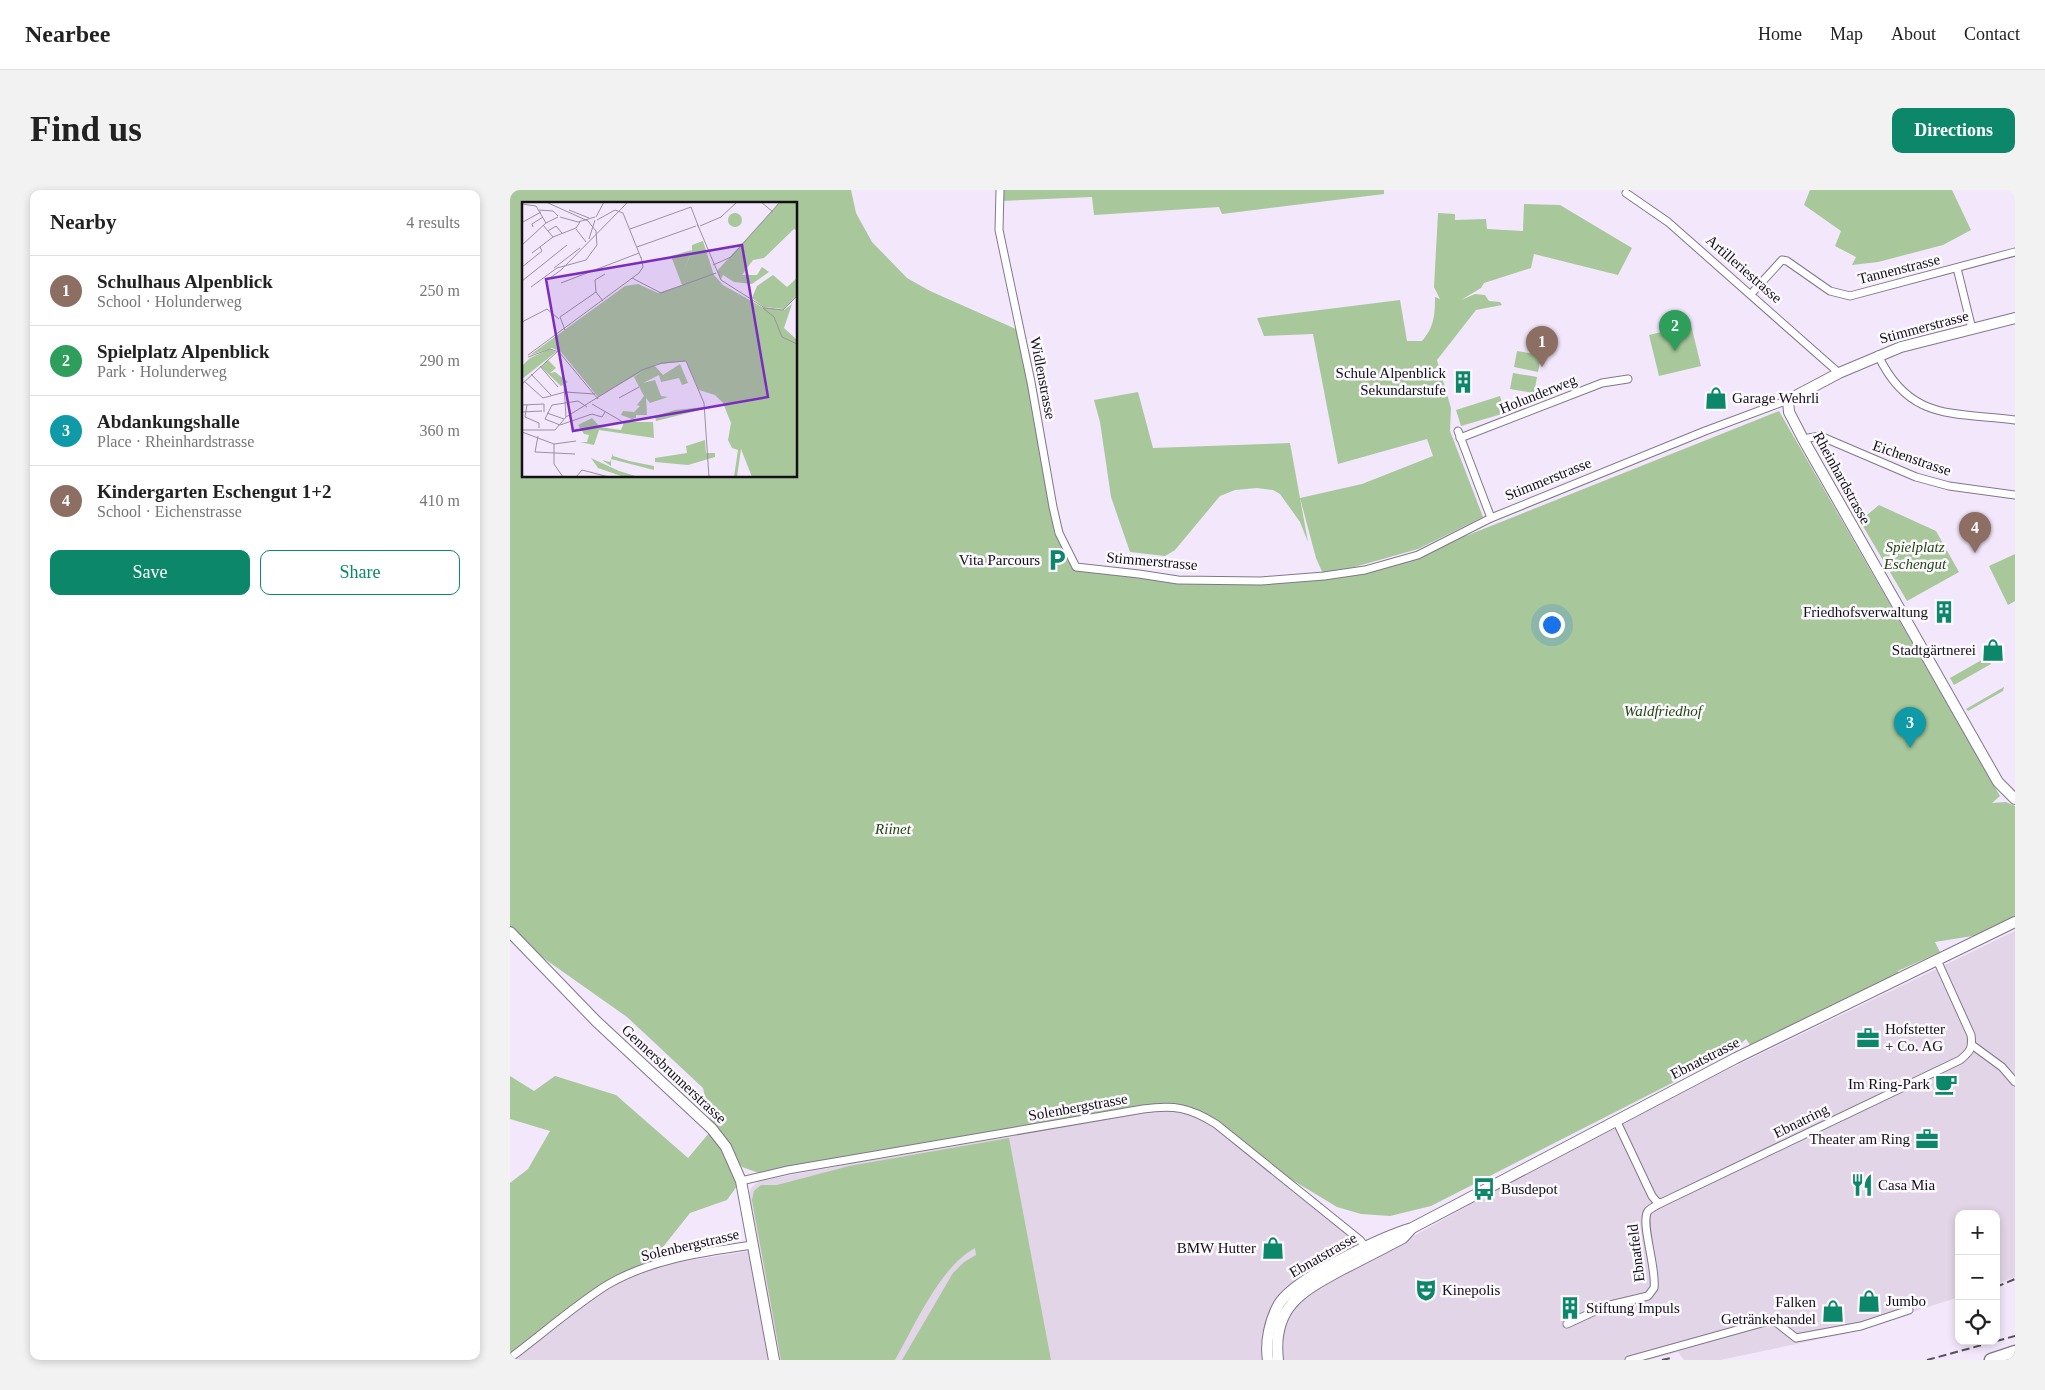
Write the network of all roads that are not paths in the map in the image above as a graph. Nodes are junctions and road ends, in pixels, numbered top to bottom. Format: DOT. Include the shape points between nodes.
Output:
graph roads {
  1 [pos="1000,190"];
  2 [pos="1626,193"];
  3 [pos="2015,252"];
  4 [pos="1958,268"];
  5 [pos="1752,294"];
  6 [pos="2015,318"];
  7 [pos="1972,329"];
  8 [pos="1878,355"];
  9 [pos="1839,372"];
  10 [pos="1628,379"];
  11 [pos="1788,400"];
  12 [pos="2015,420"];
  13 [pos="1803,440"];
  14 [pos="2015,496"];
  15 [pos="1491,518"];
  16 [pos="1076,568"];
  17 [pos="2015,798"];
  18 [pos="2015,922"];
  19 [pos="510,932"];
  20 [pos="1937,960"];
  21 [pos="1972,1045"];
  22 [pos="2015,1082"];
  23 [pos="1616,1120"];
  24 [pos="741,1181"];
  25 [pos="1661,1203"];
  26 [pos="1649,1210"];
  27 [pos="753,1245"];
  28 [pos="1369,1251"];
  29 [pos="1909,1310"];
  30 [pos="1567,1324"];
  31 [pos="2015,1352"];
  32 [pos="510,1358"];
  33 [pos="774,1360"];
  34 [pos="1268,1360"];
  35 [pos="1278,1360"];
  36 [pos="1629,1360"];
  37 [pos="1991,1360"];
  1 -- 16 [label="street, Widlenstrasse" via="999,230 1053,507 1059,533"];
  2 -- 5 [label="street, Artilleriestrasse" via="1668,222"];
  3 -- 4 [label="street, Tannenstrasse"];
  4 -- 5 [label="street, Tannenstrasse" via="1850,296 1830,291 1782,260"];
  4 -- 7 [label="street"];
  5 -- 9 [label="street, Artilleriestrasse"];
  6 -- 7 [label="street, Stimmerstrasse"];
  7 -- 8 [label="street, Stimmerstrasse"];
  8 -- 9 [label="street, Stimmerstrasse"];
  8 -- 12 [label="street" via="1897,387 1922,405 1936,410"];
  9 -- 11 [label="street, Stimmerstrasse"];
  10 -- 15 [label="street, Holunderweg" via="1602,383 1459,434"];
  11 -- 13 [label="street, Rheinhardstrasse" via="1789,412"];
  11 -- 15 [label="street, Stimmerstrasse"];
  13 -- 14 [label="street, Eichenstrasse" via="1820,436 1916,477 1949,486"];
  13 -- 17 [label="street, Rheinhardstrasse" via="1998,782"];
  15 -- 16 [label="street, Stimmerstrasse" via="1418,555 1365,570 1324,576 1261,581 1178,580"];
  18 -- 20 [label="street, Ebnatstrasse"];
  19 -- 24 [label="street, Gennersbrunnerstrasse" via="596,1021 712,1129 726,1148"];
  20 -- 21 [label="street" via="1971,1035"];
  20 -- 23 [label="street, Ebnatstrasse"];
  21 -- 22 [label="street" via="2002,1067"];
  21 -- 25 [label="street, Ebnatring" via="1969,1053 1960,1060"];
  23 -- 25 [label="street" via="1652,1196"];
  23 -- 28 [label="street, Ebnatstrasse"];
  24 -- 27 [label="street, Gennersbrunnerstrasse"];
  24 -- 28 [label="street, Solenbergstrasse" via="788,1170 1172,1106 1200,1114 1216,1124"];
  25 -- 26 [label="street, Ebnatring"];
  26 -- 30 [label="street, Ebnatfeld" via="1645,1224 1653,1257 1654,1288 1648,1296 1606,1306"];
  27 -- 32 [label="street, Solenbergstrasse" via="646,1266 607,1285"];
  27 -- 33 [label="street, Gennersbrunnerstrasse"];
  28 -- 34 [label="street, Ebnatstrasse" via="1310,1277 1280,1303 1269,1331"];
  28 -- 35 [label="street, Ebnatstrasse" via="1314,1284 1287,1308 1279,1323"];
  29 -- 36 [label="street" via="1861,1326 1796,1338 1777,1323 1769,1321"];
  31 -- 37 [label="highway"];
}
